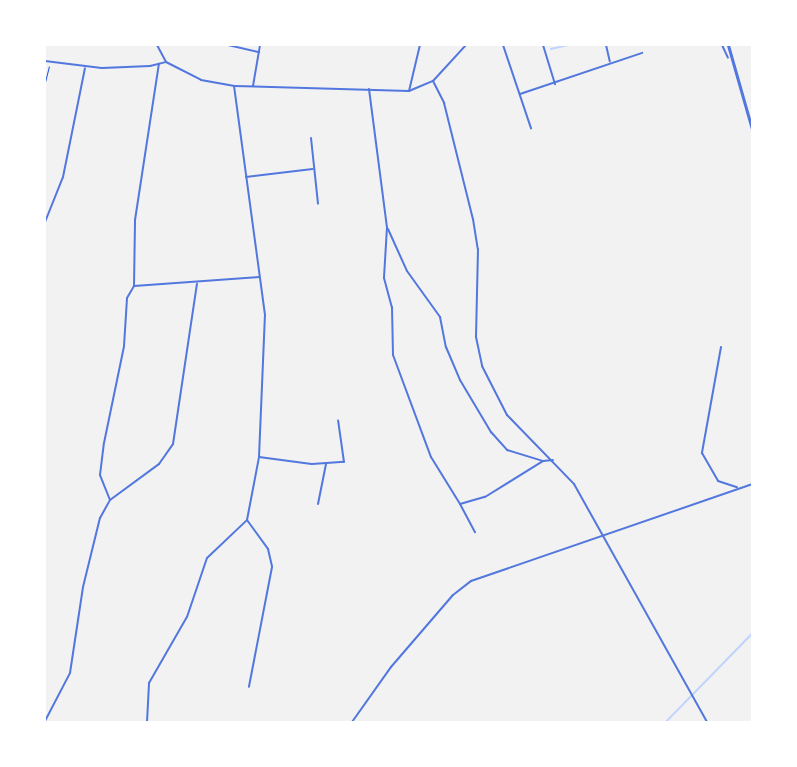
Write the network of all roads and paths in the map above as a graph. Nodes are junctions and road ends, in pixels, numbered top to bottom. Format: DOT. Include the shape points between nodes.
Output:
graph roads {
  1 [pos="157,45"];
  2 [pos="228,45"];
  3 [pos="260,45"];
  4 [pos="420,45"];
  5 [pos="466,45"];
  6 [pos="503,45"];
  7 [pos="543,45"];
  8 [pos="606,45"];
  9 [pos="722,45"];
  10 [pos="728,45"];
  11 [pos="259,52"];
  12 [pos="642,53"];
  13 [pos="729,58"];
  14 [pos="45,61"];
  15 [pos="50,62"];
  16 [pos="166,62"];
  17 [pos="610,62"];
  18 [pos="159,64"];
  19 [pos="85,67"];
  20 [pos="433,81"];
  21 [pos="45,82"];
  22 [pos="555,84"];
  23 [pos="234,86"];
  24 [pos="253,86"];
  25 [pos="369,89"];
  26 [pos="410,91"];
  27 [pos="520,94"];
  28 [pos="531,128"];
  29 [pos="752,129"];
  30 [pos="311,138"];
  31 [pos="313,169"];
  32 [pos="246,177"];
  33 [pos="318,204"];
  34 [pos="45,222"];
  35 [pos="387,227"];
  36 [pos="259,278"];
  37 [pos="197,284"];
  38 [pos="134,286"];
  39 [pos="722,347"];
  40 [pos="338,420"];
  41 [pos="259,457"];
  42 [pos="553,460"];
  43 [pos="543,461"];
  44 [pos="326,464"];
  45 [pos="752,484"];
  46 [pos="737,487"];
  47 [pos="110,500"];
  48 [pos="318,504"];
  49 [pos="460,504"];
  50 [pos="247,520"];
  51 [pos="475,532"];
  52 [pos="603,535"];
  53 [pos="249,687"];
  54 [pos="45,721"];
  55 [pos="147,722"];
  56 [pos="352,722"];
  57 [pos="707,722"];
  1 -- 16 [label="street"];
  2 -- 11 [label="street"];
  3 -- 11 [label="street"];
  4 -- 26 [label="street"];
  5 -- 20 [label="street"];
  6 -- 27 [label="street"];
  7 -- 22 [label="street"];
  8 -- 17 [label="street"];
  9 -- 13 [label="street"];
  10 -- 13 [label="street"];
  11 -- 24 [label="street"];
  12 -- 17 [label="street"];
  13 -- 29 [label="street"];
  14 -- 15 [label="street"];
  15 -- 19 [label="street"];
  15 -- 21 [label="path"];
  16 -- 18 [label="street"];
  16 -- 23 [label="street" via="201,80"];
  17 -- 22 [label="street"];
  18 -- 19 [label="street"];
  18 -- 38 [label="street" via="135,220"];
  19 -- 34 [label="street" via="63,177"];
  20 -- 26 [label="street"];
  20 -- 42 [label="street" via="444,103 473,219 478,249 476,337 482,366 507,415"];
  22 -- 27 [label="street"];
  23 -- 24 [label="street"];
  23 -- 32 [label="street"];
  24 -- 25 [label="street"];
  25 -- 26 [label="street"];
  25 -- 35 [label="street"];
  27 -- 28 [label="street"];
  30 -- 31 [label="street"];
  31 -- 32 [label="street"];
  31 -- 33 [label="street"];
  32 -- 36 [label="street"];
  35 -- 43 [label="street" via="407,271 440,317 446,347 460,380 491,432 507,450"];
  35 -- 49 [label="street" via="384,278 392,307 393,355 431,457"];
  36 -- 37 [label="street"];
  36 -- 41 [label="street" via="265,315"];
  37 -- 38 [label="street"];
  37 -- 47 [label="street" via="173,444 159,464"];
  38 -- 47 [label="street" via="127,298 124,346 100,475"];
  39 -- 46 [label="street" via="702,453 718,481"];
  40 -- 44 [label="street" via="344,462"];
  41 -- 44 [label="street"];
  41 -- 50 [label="street"];
  42 -- 43 [label="street"];
  42 -- 52 [label="street" via="574,483"];
  43 -- 49 [label="street" via="485,497"];
  44 -- 48 [label="street"];
  45 -- 46 [label="street"];
  46 -- 52 [label="street"];
  47 -- 54 [label="street" via="100,518 83,587 70,673"];
  49 -- 51 [label="street"];
  50 -- 53 [label="street" via="268,549 272,567"];
  50 -- 55 [label="street" via="207,558 187,617 148,683"];
  52 -- 56 [label="street" via="471,580 391,666"];
  52 -- 57 [label="street"];
}
